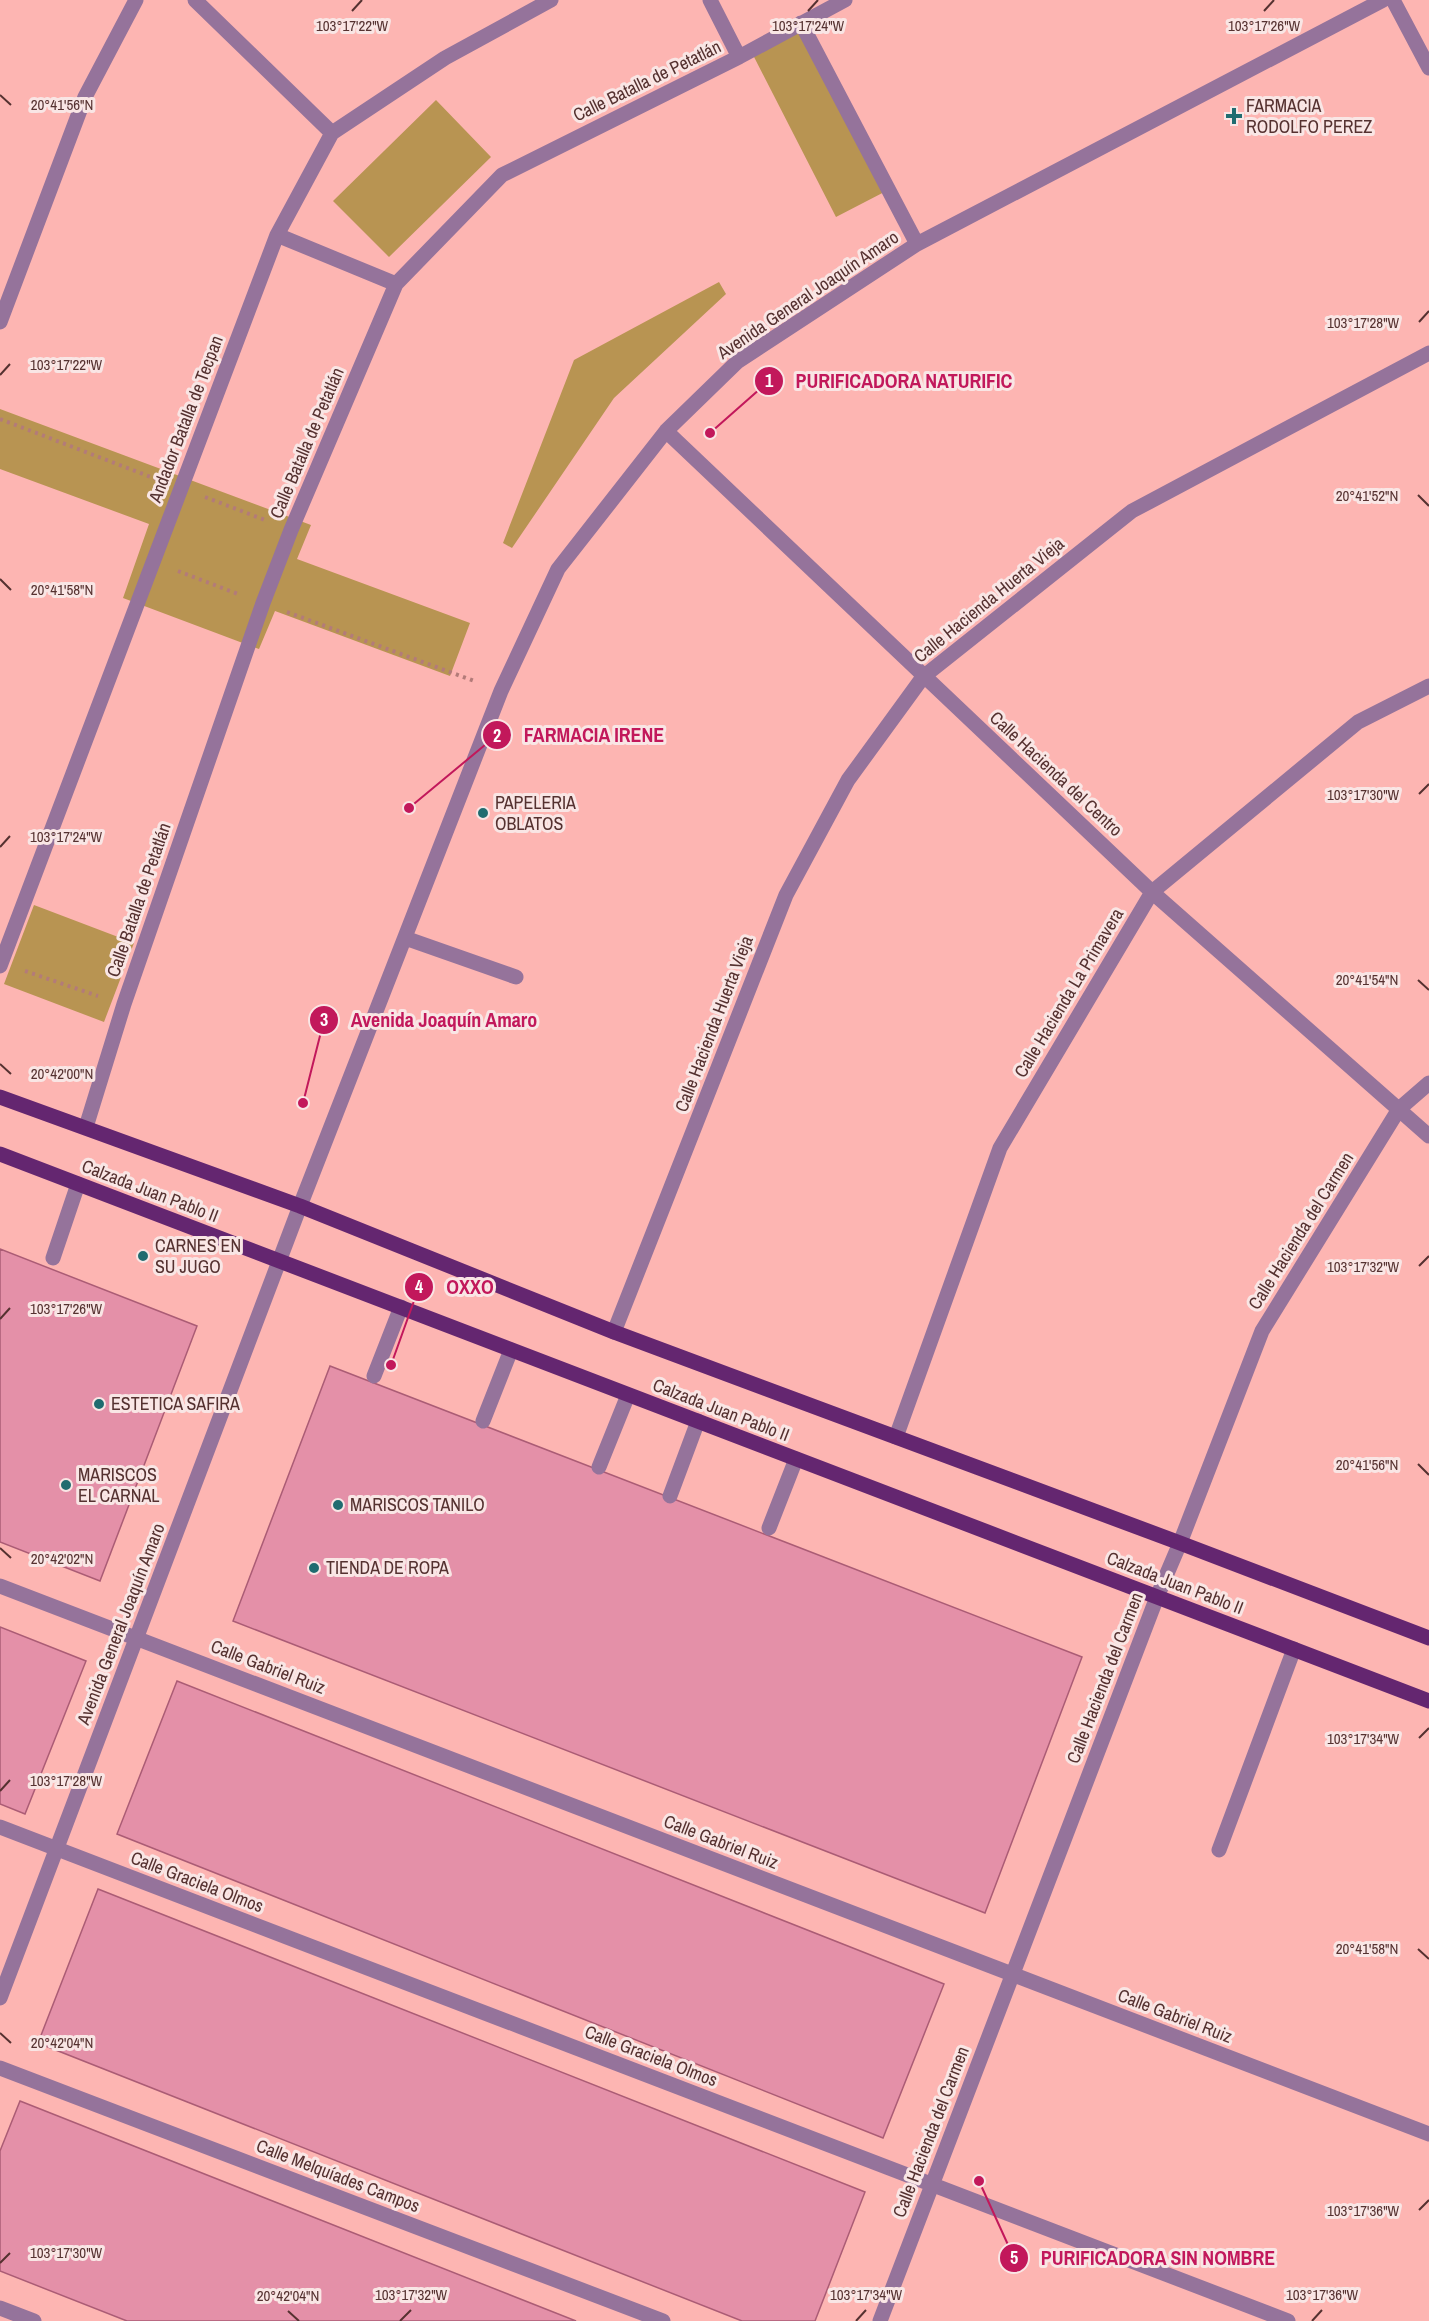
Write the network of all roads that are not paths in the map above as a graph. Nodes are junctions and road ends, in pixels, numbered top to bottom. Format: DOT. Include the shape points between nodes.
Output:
graph roads {
  1 [pos="136,0"];
  2 [pos="195,0"];
  3 [pos="551,0"];
  4 [pos="710,0"];
  5 [pos="845,0"];
  6 [pos="1383,0"];
  7 [pos="1393,0"];
  8 [pos="801,23"];
  9 [pos="739,57"];
  10 [pos="1429,68"];
  11 [pos="332,132"];
  12 [pos="276,235"];
  13 [pos="917,244"];
  14 [pos="396,284"];
  15 [pos="0,322"];
  16 [pos="1429,353"];
  17 [pos="666,431"];
  18 [pos="923,677"];
  19 [pos="1429,686"];
  20 [pos="1152,892"];
  21 [pos="405,938"];
  22 [pos="1,965"];
  23 [pos="516,978"];
  24 [pos="1429,1083"];
  25 [pos="0,1097"];
  26 [pos="1399,1109"];
  27 [pos="86,1127"];
  28 [pos="1429,1136"];
  29 [pos="0,1154"];
  30 [pos="78,1184"];
  31 [pos="300,1206"];
  32 [pos="54,1258"];
  33 [pos="280,1261"];
  34 [pos="401,1308"];
  35 [pos="614,1332"];
  36 [pos="511,1350"];
  37 [pos="374,1376"];
  38 [pos="628,1395"];
  39 [pos="483,1421"];
  40 [pos="698,1421"];
  41 [pos="896,1437"];
  42 [pos="796,1459"];
  43 [pos="599,1467"];
  44 [pos="670,1496"];
  45 [pos="769,1528"];
  46 [pos="1180,1543"];
  47 [pos="0,1586"];
  48 [pos="1157,1598"];
  49 [pos="137,1638"];
  50 [pos="1429,1638"];
  51 [pos="1294,1649"];
  52 [pos="1429,1701"];
  53 [pos="0,1827"];
  54 [pos="57,1849"];
  55 [pos="1219,1850"];
  56 [pos="1012,1975"];
  57 [pos="0,1998"];
  58 [pos="0,2068"];
  59 [pos="1429,2134"];
  60 [pos="932,2185"];
  61 [pos="0,2308"];
  62 [pos="34,2321"];
  63 [pos="663,2321"];
  64 [pos="880,2321"];
  65 [pos="1288,2321"];
  1 -- 15 [label="street" via="85,97"];
  2 -- 11 [label="street"];
  3 -- 11 [label="street, Andador Batalla de Tecpan" via="445,58"];
  4 -- 9 [label="street"];
  5 -- 8 [label="street, Calle Batalla de Petatlán"];
  6 -- 13 [label="street, Avenida General Joaquín Amaro"];
  7 -- 10 [label="street"];
  8 -- 9 [label="street, Calle Batalla de Petatlán"];
  8 -- 13 [label="street"];
  9 -- 14 [label="street, Calle Batalla de Petatlán" via="502,175"];
  11 -- 12 [label="street, Andador Batalla de Tecpan"];
  12 -- 14 [label="street"];
  12 -- 22 [label="street, Andador Batalla de Tecpan"];
  13 -- 17 [label="street, Avenida General Joaquín Amaro" via="736,362"];
  14 -- 27 [label="street, Calle Batalla de Petatlán" via="263,603 124,1004"];
  16 -- 18 [label="street, Calle Hacienda Huerta Vieja" via="1132,511"];
  17 -- 18 [label="street, Calle Hacienda del Centro"];
  17 -- 21 [label="street, Avenida General Joaquín Amaro" via="558,569 501,691"];
  18 -- 20 [label="street, Calle Hacienda del Centro"];
  18 -- 35 [label="street, Calle Hacienda Huerta Vieja" via="848,780 786,895"];
  19 -- 20 [label="street, Calle Hacienda La Primavera" via="1358,722"];
  20 -- 26 [label="street, Calle Hacienda del Centro"];
  20 -- 41 [label="street, Calle Hacienda La Primavera" via="1000,1148"];
  21 -- 23 [label="street"];
  21 -- 31 [label="street, Avenida General Joaquín Amaro"];
  24 -- 26 [label="street, Calle Hacienda del Carmen"];
  25 -- 27 [label="main road, Calzada Juan Pablo II"];
  26 -- 28 [label="street, Calle Hacienda del Centro"];
  26 -- 46 [label="street, Calle Hacienda del Carmen" via="1262,1331"];
  27 -- 31 [label="main road, Calzada Juan Pablo II"];
  29 -- 30 [label="main road, Calzada Juan Pablo II"];
  30 -- 32 [label="street"];
  30 -- 33 [label="main road, Calzada Juan Pablo II"];
  31 -- 33 [label="street, Avenida General Joaquín Amaro"];
  31 -- 35 [label="main road, Calzada Juan Pablo II"];
  33 -- 34 [label="main road, Calzada Juan Pablo II"];
  33 -- 49 [label="street, Avenida General Joaquín Amaro"];
  34 -- 36 [label="main road, Calzada Juan Pablo II"];
  34 -- 37 [label="street"];
  35 -- 41 [label="main road, Calzada Juan Pablo II"];
  36 -- 38 [label="main road, Calzada Juan Pablo II"];
  36 -- 39 [label="street"];
  38 -- 40 [label="main road, Calzada Juan Pablo II"];
  38 -- 43 [label="street"];
  40 -- 42 [label="main road, Calzada Juan Pablo II"];
  40 -- 44 [label="street"];
  41 -- 46 [label="main road, Calzada Juan Pablo II"];
  42 -- 45 [label="street"];
  42 -- 48 [label="main road, Calzada Juan Pablo II"];
  46 -- 48 [label="street, Calle Hacienda del Carmen"];
  46 -- 50 [label="main road, Calzada Juan Pablo II"];
  47 -- 49 [label="street, Calle Gabriel Ruiz"];
  48 -- 51 [label="main road, Calzada Juan Pablo II"];
  48 -- 56 [label="street, Calle Hacienda del Carmen"];
  49 -- 54 [label="street, Avenida General Joaquín Amaro"];
  49 -- 56 [label="street, Calle Gabriel Ruiz"];
  51 -- 52 [label="main road, Calzada Juan Pablo II"];
  51 -- 55 [label="street"];
  53 -- 54 [label="street, Calle Graciela Olmos"];
  54 -- 57 [label="street, Avenida General Joaquín Amaro"];
  54 -- 60 [label="street, Calle Graciela Olmos"];
  56 -- 59 [label="street, Calle Gabriel Ruiz"];
  56 -- 60 [label="street, Calle Hacienda del Carmen"];
  58 -- 63 [label="street, Calle Melquíades Campos"];
  60 -- 64 [label="street, Calle Hacienda del Carmen"];
  60 -- 65 [label="street, Calle Graciela Olmos"];
  61 -- 62 [label="street"];
}
